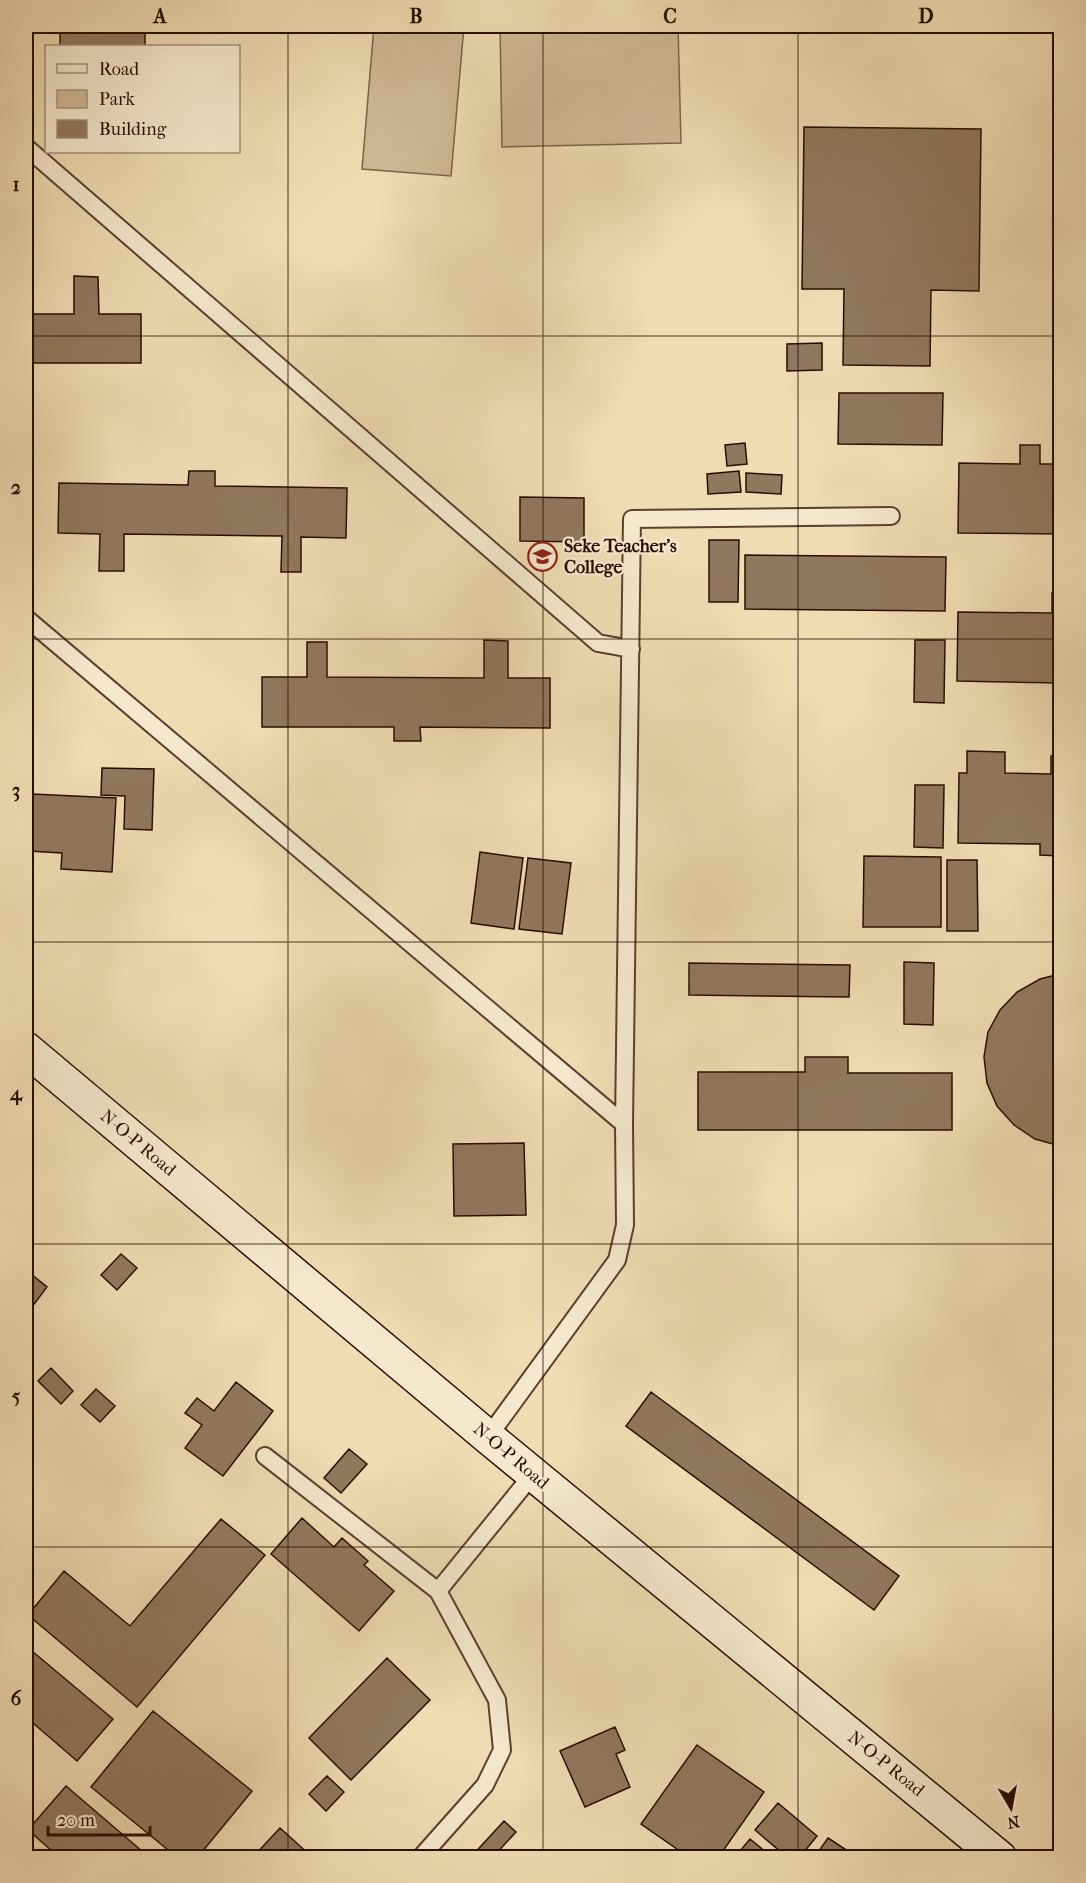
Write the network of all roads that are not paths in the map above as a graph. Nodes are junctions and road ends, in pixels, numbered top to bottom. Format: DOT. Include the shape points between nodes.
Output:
graph roads {
  1 [pos="26,147"];
  2 [pos="891,516"];
  3 [pos="26,618"];
  4 [pos="631,649"];
  5 [pos="26,1049"];
  6 [pos="624,1124"];
  7 [pos="488,1437"];
  8 [pos="265,1456"];
  9 [pos="533,1474"];
  10 [pos="438,1591"];
  11 [pos="420,1857"];
  12 [pos="1000,1857"];
  1 -- 4 [label="lane" via="598,643"];
  2 -- 4 [label="lane" via="632,519"];
  3 -- 6 [label="lane"];
  4 -- 6 [label="lane"];
  5 -- 7 [label="street, N-O-P Road"];
  6 -- 7 [label="lane" via="625,1225 617,1260"];
  7 -- 9 [label="street, N-O-P Road"];
  8 -- 10 [label="lane"];
  9 -- 10 [label="lane"];
  9 -- 12 [label="street, N-O-P Road"];
  10 -- 11 [label="lane" via="497,1700 502,1750 485,1785"];
}
